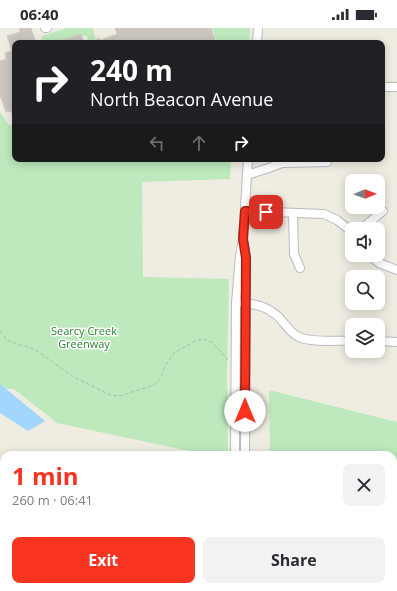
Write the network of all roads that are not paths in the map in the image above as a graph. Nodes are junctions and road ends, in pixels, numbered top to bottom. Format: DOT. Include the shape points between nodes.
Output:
graph roads {
  1 [pos="258,28"];
  2 [pos="257,40"];
  3 [pos="385,87"];
  4 [pos="397,87"];
  5 [pos="248,162"];
  6 [pos="304,162"];
  7 [pos="247,174"];
  8 [pos="245,211"];
  9 [pos="293,213"];
  10 [pos="378,214"];
  11 [pos="369,222"];
  12 [pos="345,226"];
  13 [pos="378,262"];
  14 [pos="300,268"];
  15 [pos="397,270"];
  16 [pos="240,303"];
  17 [pos="345,341"];
  18 [pos="385,341"];
  19 [pos="397,342"];
  20 [pos="235,411"];
  21 [pos="245,411"];
  22 [pos="235,451"];
  23 [pos="246,451"];
  1 -- 2 [label="street"];
  3 -- 4 [label="street"];
  5 -- 7 [label="street"];
  6 -- 7 [label="street" via="282,163"];
  7 -- 8 [label="street"];
  8 -- 9 [label="street"];
  8 -- 16 [label="street" via="240,256"];
  9 -- 12 [label="street" via="324,214"];
  9 -- 14 [label="street" via="294,254"];
  10 -- 11 [label="street"];
  13 -- 15 [label="street"];
  16 -- 17 [label="street" via="270,309 293,333 303,338"];
  16 -- 20 [label="street"];
  16 -- 21 [label="street"];
  18 -- 19 [label="street"];
  20 -- 21 [label="street"];
  20 -- 22 [label="street"];
  21 -- 23 [label="street"];
}
